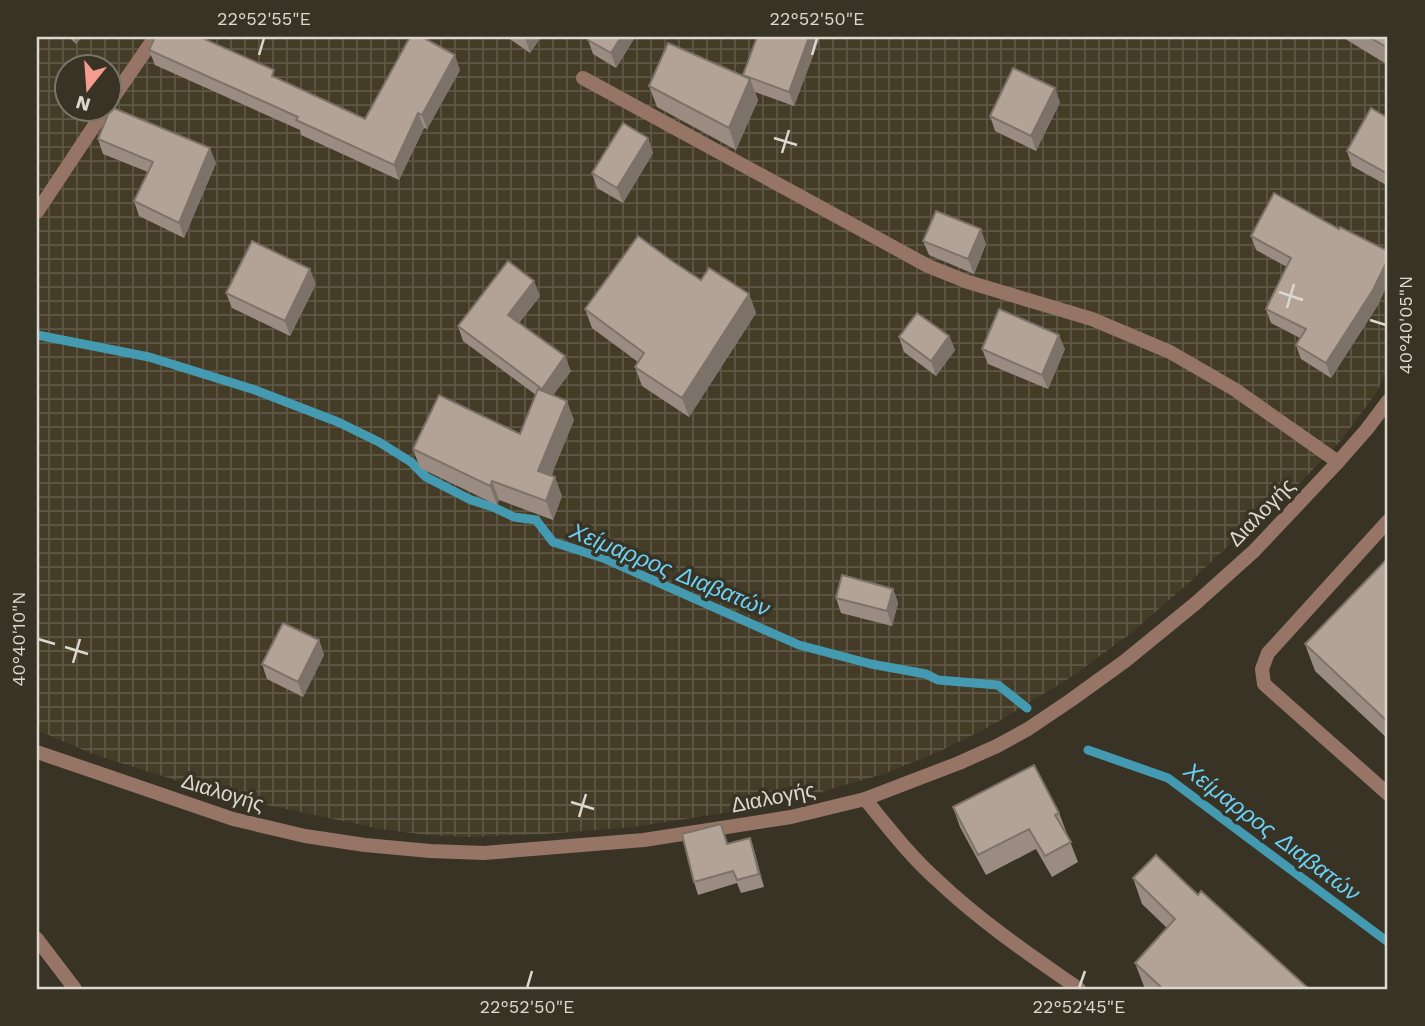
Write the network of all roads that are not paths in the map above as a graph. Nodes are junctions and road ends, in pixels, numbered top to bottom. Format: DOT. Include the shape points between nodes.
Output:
graph roads {
  1 [pos="155,37"];
  2 [pos="583,78"];
  3 [pos="122,85"];
  4 [pos="97,122"];
  5 [pos="37,212"];
  6 [pos="1388,401"];
  7 [pos="1338,462"];
  8 [pos="1388,521"];
  9 [pos="37,752"];
  10 [pos="1388,794"];
  11 [pos="865,799"];
  12 [pos="37,939"];
  13 [pos="75,989"];
  14 [pos="1079,989"];
  1 -- 3 [label="street"];
  2 -- 7 [label="street" via="928,266 1092,319 1170,352 1234,389"];
  4 -- 5 [label="street"];
  6 -- 7 [label="street, Διαλογής"];
  7 -- 11 [label="street, Διαλογής" via="1244,560 1093,684 998,746"];
  8 -- 10 [label="street" via="1268,653 1262,669 1264,684"];
  9 -- 11 [label="street, Διαλογής" via="233,818 305,836 430,851 484,853 644,840 791,817"];
  11 -- 14 [label="street" via="936,880"];
  12 -- 13 [label="street"];
}
